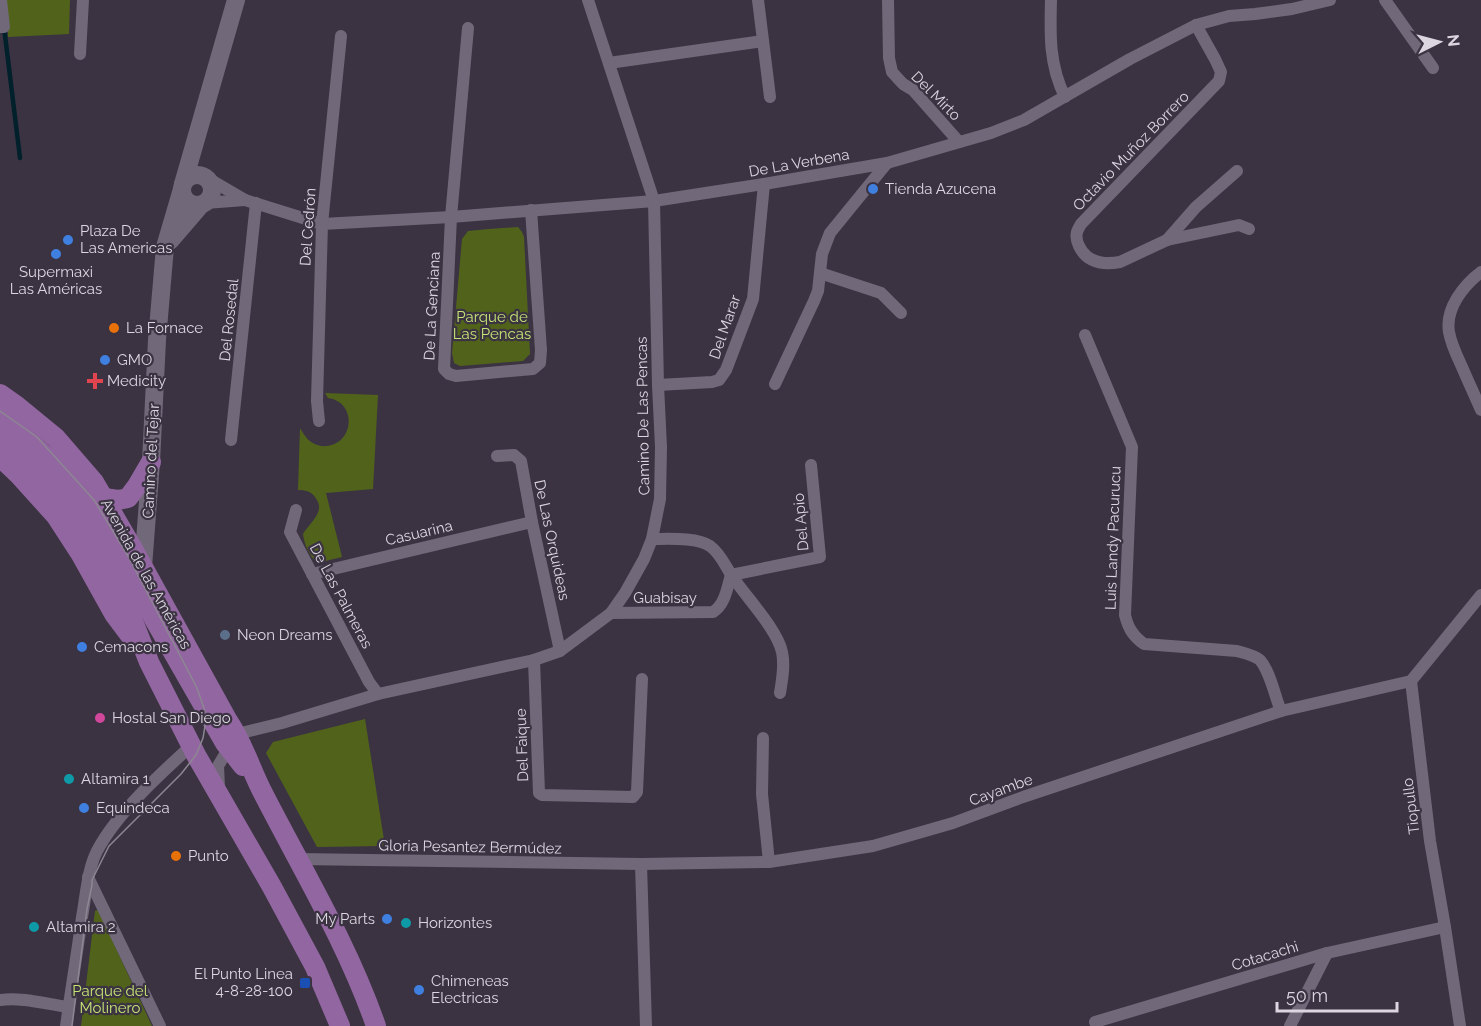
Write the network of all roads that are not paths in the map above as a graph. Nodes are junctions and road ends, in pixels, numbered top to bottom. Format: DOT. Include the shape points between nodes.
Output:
graph roads {
  1 [pos="1,0"];
  2 [pos="83,0"];
  3 [pos="236,0"];
  4 [pos="588,0"];
  5 [pos="758,0"];
  6 [pos="888,0"];
  7 [pos="1051,0"];
  8 [pos="1330,0"];
  9 [pos="1385,0"];
  10 [pos="1196,25"];
  11 [pos="2,27"];
  12 [pos="468,28"];
  13 [pos="341,36"];
  14 [pos="763,41"];
  15 [pos="80,54"];
  16 [pos="609,63"];
  17 [pos="1432,68"];
  18 [pos="770,97"];
  19 [pos="1065,97"];
  20 [pos="198,130"];
  21 [pos="959,142"];
  22 [pos="887,163"];
  23 [pos="1237,171"];
  24 [pos="206,178"];
  25 [pos="764,184"];
  26 [pos="183,186"];
  27 [pos="654,201"];
  28 [pos="251,202"];
  29 [pos="203,204"];
  30 [pos="531,210"];
  31 [pos="451,217"];
  32 [pos="322,225"];
  33 [pos="1249,229"];
  34 [pos="1167,240"];
  35 [pos="165,247"];
  36 [pos="1481,272"];
  37 [pos="820,273"];
  38 [pos="901,313"];
  39 [pos="1085,335"];
  40 [pos="775,384"];
  41 [pos="658,385"];
  42 [pos="0,394"];
  43 [pos="1481,410"];
  44 [pos="0,416"];
  45 [pos="319,421"];
  46 [pos="0,438"];
  47 [pos="231,440"];
  48 [pos="497,456"];
  49 [pos="0,457"];
  50 [pos="151,462"];
  51 [pos="811,465"];
  52 [pos="104,498"];
  53 [pos="296,510"];
  54 [pos="532,522"];
  55 [pos="652,539"];
  56 [pos="143,567"];
  57 [pos="312,574"];
  58 [pos="730,575"];
  59 [pos="1480,602"];
  60 [pos="611,613"];
  61 [pos="560,651"];
  62 [pos="534,660"];
  63 [pos="149,662"];
  64 [pos="642,679"];
  65 [pos="1412,681"];
  66 [pos="780,693"];
  67 [pos="378,694"];
  68 [pos="1281,711"];
  69 [pos="763,738"];
  70 [pos="233,741"];
  71 [pos="191,746"];
  72 [pos="220,796"];
  73 [pos="298,859"];
  74 [pos="769,862"];
  75 [pos="642,864"];
  76 [pos="88,877"];
  77 [pos="1445,927"];
  78 [pos="1327,953"];
  79 [pos="0,1000"];
  80 [pos="68,1007"];
  81 [pos="1095,1022"];
  82 [pos="66,1026"];
  83 [pos="160,1026"];
  84 [pos="340,1026"];
  85 [pos="376,1026"];
  86 [pos="646,1026"];
  87 [pos="1290,1026"];
  88 [pos="1460,1026"];
  1 -- 11 [label="street"];
  2 -- 15 [label="street"];
  3 -- 20 [label="street, Camino del Tejar"];
  4 -- 16 [label="street, Camino De Las Pencas"];
  5 -- 14 [label="street"];
  6 -- 21 [label="street, Del Mirto" via="892,72"];
  7 -- 19 [label="street" via="1050,46"];
  8 -- 10 [label="street, De La Verbena"];
  9 -- 17 [label="street"];
  10 -- 19 [label="street, De La Verbena"];
  10 -- 34 [label="street, Octavio Muñoz Borrero" via="1221,72 1219,81 1077,233 1083,253 1106,264 1120,262"];
  12 -- 31 [label="street, De La Genciana"];
  13 -- 32 [label="street, Del Cedrón"];
  14 -- 16 [label="street"];
  14 -- 18 [label="street"];
  16 -- 27 [label="street, Camino De Las Pencas"];
  19 -- 21 [label="street, De La Verbena" via="1024,120"];
  20 -- 24 [label="street, Camino del Tejar"];
  20 -- 26 [label="street, Camino del Tejar"];
  21 -- 22 [label="street, De La Verbena"];
  22 -- 25 [label="street, De La Verbena"];
  22 -- 37 [label="street" via="830,232"];
  23 -- 34 [label="street, Octavio Muñoz Borrero" via="1196,207"];
  24 -- 26 [label="street" via="194,174"];
  24 -- 28 [label="street, De La Verbena"];
  24 -- 29 [label="street" via="213,192"];
  25 -- 27 [label="street, De La Verbena"];
  25 -- 41 [label="street, Del Marar" via="753,299 726,370 719,380 712,382"];
  26 -- 29 [label="street" via="187,202"];
  26 -- 35 [label="street, Camino del Tejar"];
  27 -- 30 [label="street, De La Verbena"];
  27 -- 41 [label="street, Camino De Las Pencas"];
  28 -- 29 [label="street, De La Verbena"];
  28 -- 32 [label="street, De La Verbena"];
  28 -- 47 [label="street, Del Rosedal"];
  29 -- 35 [label="street"];
  30 -- 31 [label="street, De La Verbena"];
  30 -- 31 [label="street, De La Genciana" via="540,363 533,369 456,376 444,369"];
  31 -- 32 [label="street, De La Verbena"];
  32 -- 45 [label="street, Del Cedrón"];
  33 -- 34 [label="street, Octavio Muñoz Borrero" via="1239,225"];
  35 -- 50 [label="street, Camino del Tejar"];
  36 -- 43 [label="street" via="1455,302 1448,329"];
  37 -- 38 [label="street" via="881,293"];
  37 -- 40 [label="street" via="814,301"];
  39 -- 68 [label="street, Luis Landy Pacurucu" via="1132,447 1125,615 1128,627 1144,644 1247,653 1259,660 1267,672"];
  41 -- 55 [label="street, Camino De Las Pencas" via="660,499"];
  42 -- 52 [label="main road, Avenida de las Américas" via="56,438"];
  44 -- 70 [label="main road, Avenida de las Américas" via="45,455 76,490 123,558 204,708 231,733"];
  46 -- 63 [label="main road, Avenida de las Américas" via="68,504 124,598"];
  48 -- 54 [label="street, De Las Orquideas" via="514,455 521,461"];
  49 -- 63 [label="main road, Avenida de las Américas" via="56,516 114,614"];
  50 -- 52 [label="main road" via="128,498"];
  50 -- 56 [label="street, Camino del Tejar"];
  51 -- 58 [label="street, Del Apio" via="820,557"];
  52 -- 56 [label="main road, Avenida de las Américas"];
  53 -- 57 [label="street, De Las Palmeras" via="290,532"];
  54 -- 57 [label="street, Casuarina"];
  54 -- 61 [label="street, De Las Orquideas"];
  55 -- 58 [label="street" via="709,545 719,554"];
  55 -- 60 [label="street, Camino De Las Pencas" via="638,571"];
  56 -- 70 [label="main road, Avenida de las Américas" via="228,721"];
  57 -- 67 [label="street, De Las Palmeras"];
  58 -- 60 [label="street, Guabisay" via="722,602 713,612"];
  58 -- 66 [label="street" via="782,650"];
  59 -- 65 [label="street"];
  60 -- 61 [label="street, Camino De Las Pencas"];
  61 -- 62 [label="street, Camino De Las Pencas"];
  62 -- 64 [label="street, Del Faique" via="542,795 635,795"];
  62 -- 67 [label="street, Camino De Las Pencas"];
  63 -- 71 [label="main road, Avenida de las Américas"];
  65 -- 68 [label="street, Cayambe"];
  65 -- 77 [label="street, Tiopullo" via="1430,841"];
  67 -- 70 [label="street, Camino De Las Pencas"];
  68 -- 74 [label="street, Cayambe" via="953,823 873,846"];
  69 -- 74 [label="street" via="762,794"];
  70 -- 72 [label="street" via="218,766"];
  70 -- 73 [label="main road, Avenida de las Américas"];
  71 -- 72 [label="main road, Avenida de las Américas"];
  71 -- 76 [label="street" via="163,771 106,836"];
  72 -- 84 [label="main road, Avenida de las Américas" via="315,967"];
  73 -- 75 [label="street, Gloria Pesantez Bermúdez"];
  73 -- 85 [label="main road, Avenida de las Américas" via="350,961"];
  74 -- 75 [label="street, Cayambe"];
  75 -- 86 [label="street"];
  76 -- 80 [label="street"];
  76 -- 83 [label="street"];
  77 -- 78 [label="street, Cotacachi"];
  77 -- 88 [label="street, Tiopullo"];
  78 -- 81 [label="street, Cotacachi"];
  78 -- 87 [label="street"];
  79 -- 80 [label="street"];
  80 -- 82 [label="street"];
}
